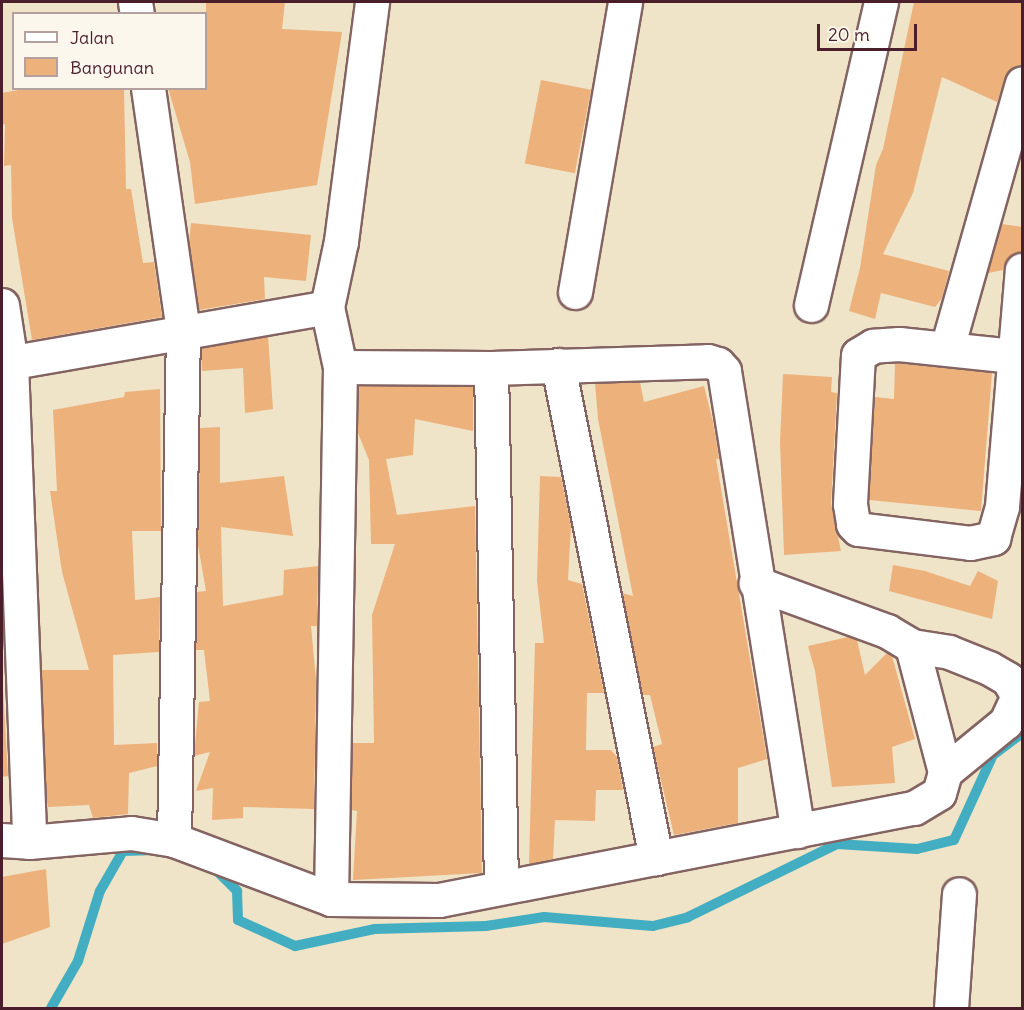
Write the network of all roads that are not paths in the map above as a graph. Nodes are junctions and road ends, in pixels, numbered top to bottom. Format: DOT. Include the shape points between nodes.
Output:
graph roads {
  1 [pos="372,2"];
  2 [pos="625,2"];
  3 [pos="881,2"];
  4 [pos="1023,83"];
  5 [pos="148,90"];
  6 [pos="1023,270"];
  7 [pos="575,292"];
  8 [pos="2,305"];
  9 [pos="811,305"];
  10 [pos="327,308"];
  11 [pos="183,330"];
  12 [pos="948,348"];
  13 [pos="1013,356"];
  14 [pos="6,364"];
  15 [pos="558,365"];
  16 [pos="340,367"];
  17 [pos="491,368"];
  18 [pos="1012,509"];
  19 [pos="756,583"];
  20 [pos="912,646"];
  21 [pos="945,772"];
  22 [pos="798,831"];
  23 [pos="174,840"];
  24 [pos="15,841"];
  25 [pos="656,858"];
  26 [pos="501,886"];
  27 [pos="960,894"];
  28 [pos="331,899"];
  29 [pos="951,1008"];
  1 -- 10 [label="street" via="341,241"];
  2 -- 7 [label="street"];
  3 -- 9 [label="street"];
  4 -- 12 [label="street"];
  5 -- 11 [label="street"];
  6 -- 13 [label="street"];
  8 -- 14 [label="street"];
  10 -- 11 [label="street"];
  10 -- 16 [label="street"];
  11 -- 14 [label="street"];
  11 -- 23 [label="street"];
  12 -- 13 [label="street"];
  12 -- 18 [label="street" via="873,346 858,356 850,504 853,524 858,529 978,542 993,538"];
  13 -- 18 [label="street"];
  14 -- 24 [label="street"];
  15 -- 17 [label="street"];
  15 -- 19 [label="street" via="708,361 718,364 724,371"];
  15 -- 25 [label="street"];
  16 -- 17 [label="street"];
  16 -- 28 [label="street"];
  17 -- 26 [label="street"];
  19 -- 20 [label="street" via="887,631"];
  19 -- 22 [label="street"];
  20 -- 21 [label="street"];
  20 -- 21 [label="street" via="949,652 989,669 1008,679 1018,696 1006,722"];
  21 -- 22 [label="street" via="939,794 915,808"];
  22 -- 25 [label="street"];
  23 -- 24 [label="street" via="131,833"];
  23 -- 28 [label="street"];
  25 -- 26 [label="street"];
  26 -- 28 [label="street" via="439,900"];
  27 -- 29 [label="street"];
}
